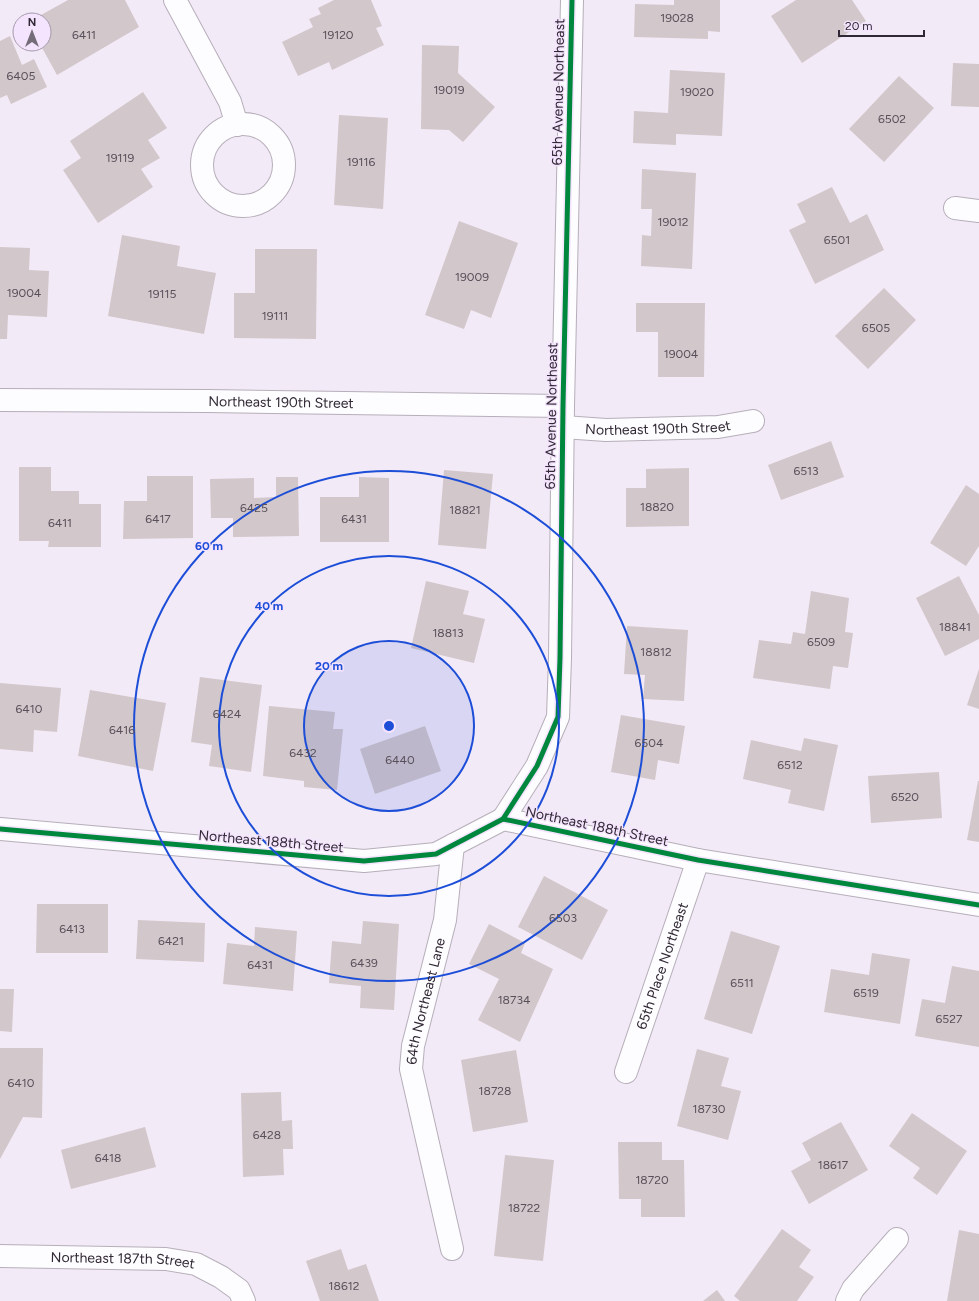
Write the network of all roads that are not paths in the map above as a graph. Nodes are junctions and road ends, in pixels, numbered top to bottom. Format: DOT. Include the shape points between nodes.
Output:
graph roads {
  1 [pos="175,0"];
  2 [pos="572,0"];
  3 [pos="237,125"];
  4 [pos="955,208"];
  5 [pos="979,211"];
  6 [pos="0,400"];
  7 [pos="563,406"];
  8 [pos="753,421"];
  9 [pos="563,427"];
  10 [pos="503,819"];
  11 [pos="0,829"];
  12 [pos="453,845"];
  13 [pos="698,860"];
  14 [pos="979,906"];
  15 [pos="626,1072"];
  16 [pos="897,1238"];
  17 [pos="452,1249"];
  18 [pos="0,1256"];
  19 [pos="242,1295"];
  20 [pos="847,1301"];
  1 -- 3 [label="street" via="230,102"];
  2 -- 7 [label="street, 65th Avenue Northeast"];
  4 -- 5 [label="street"];
  6 -- 7 [label="street, Northeast 190th Street"];
  7 -- 9 [label="street, 65th Avenue Northeast"];
  8 -- 9 [label="street, Northeast 190th Street" via="718,427 606,430"];
  9 -- 10 [label="street, 65th Avenue Northeast" via="558,717 538,766"];
  10 -- 12 [label="street, Northeast 188th Street"];
  10 -- 13 [label="street, Northeast 188th Street"];
  11 -- 12 [label="street, Northeast 188th Street" via="364,861 436,854"];
  12 -- 17 [label="street, 64th Northeast Lane" via="445,920 413,1046 411,1069"];
  13 -- 14 [label="street, Northeast 188th Street"];
  13 -- 15 [label="street, 65th Place Northeast"];
  16 -- 20 [label="street" via="853,1289"];
  18 -- 19 [label="street, Northeast 187th Street" via="166,1259 196,1264 221,1277"];
}
